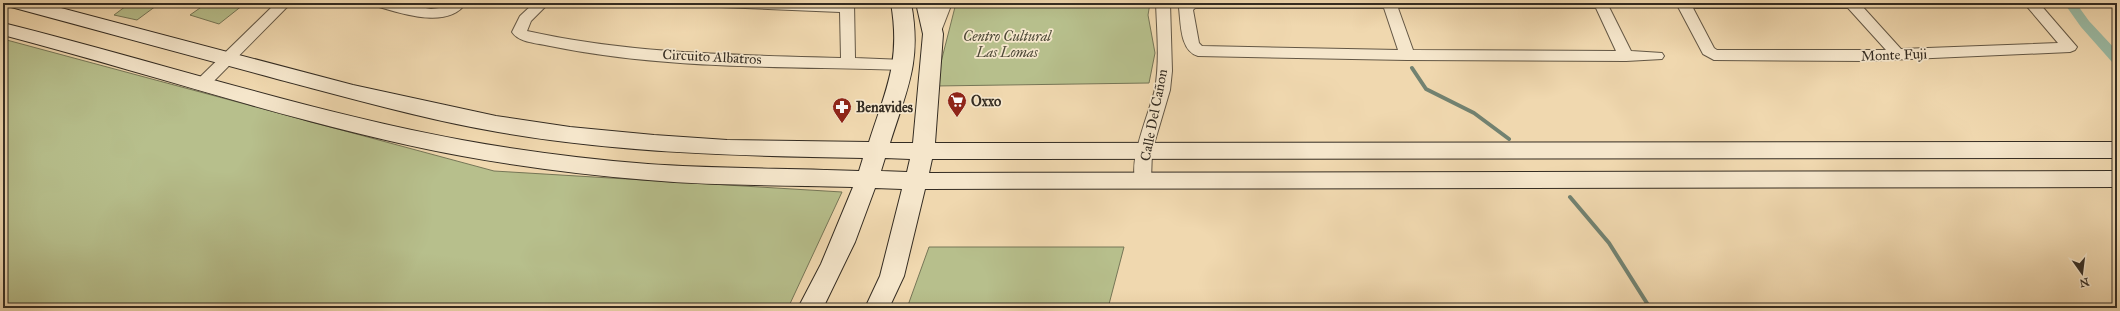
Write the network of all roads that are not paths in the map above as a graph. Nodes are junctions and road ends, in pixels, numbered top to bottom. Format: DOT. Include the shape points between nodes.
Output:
graph roads {
  1 [pos="284,3"];
  2 [pos="381,3"];
  3 [pos="459,3"];
  4 [pos="542,3"];
  5 [pos="720,3"];
  6 [pos="901,3"];
  7 [pos="926,3"];
  8 [pos="945,3"];
  9 [pos="1163,3"];
  10 [pos="1683,3"];
  11 [pos="1852,3"];
  12 [pos="1857,3"];
  13 [pos="2030,3"];
  14 [pos="29,4"];
  15 [pos="1389,4"];
  16 [pos="1600,4"];
  17 [pos="848,6"];
  18 [pos="3,29"];
  19 [pos="131,33"];
  20 [pos="933,34"];
  21 [pos="102,54"];
  22 [pos="1407,54"];
  23 [pos="1626,56"];
  24 [pos="1657,56"];
  25 [pos="1898,56"];
  26 [pos="229,59"];
  27 [pos="848,63"];
  28 [pos="904,65"];
  29 [pos="204,82"];
  30 [pos="877,150"];
  31 [pos="2117,150"];
  32 [pos="923,151"];
  33 [pos="1144,151"];
  34 [pos="2117,179"];
  35 [pos="867,180"];
  36 [pos="1143,180"];
  37 [pos="916,181"];
  38 [pos="810,308"];
  39 [pos="877,308"];
  1 -- 26 [label="street"];
  2 -- 3 [label="street" via="435,14 450,10"];
  4 -- 27 [label="street, Circuito Albatros" via="524,19 519,32 522,35 604,49 681,57"];
  5 -- 17 [label="street"];
  6 -- 28 [label="main road" via="905,24"];
  7 -- 20 [label="main road"];
  8 -- 20 [label="street"];
  9 -- 33 [label="street, Calle Del Cañon" via="1162,90"];
  10 -- 11 [label="street"];
  10 -- 25 [label="street, Monte Fuji" via="1712,54"];
  11 -- 12 [label="street"];
  11 -- 25 [label="street"];
  13 -- 25 [label="street, Monte Fuji" via="2070,47"];
  14 -- 19 [label="main road"];
  15 -- 16 [label="street"];
  15 -- 22 [label="street"];
  15 -- 22 [label="street" via="1192,4 1186,8 1192,45 1198,51"];
  16 -- 23 [label="street"];
  17 -- 27 [label="street"];
  18 -- 21 [label="main road"];
  19 -- 21 [label="main road"];
  19 -- 26 [label="main road"];
  20 -- 32 [label="main road"];
  21 -- 29 [label="main road"];
  22 -- 23 [label="street"];
  23 -- 24 [label="street"];
  26 -- 29 [label="street"];
  26 -- 30 [label="main road" via="418,107 496,124 570,135 727,148"];
  27 -- 28 [label="street, Circuito Albatros"];
  28 -- 30 [label="main road"];
  29 -- 35 [label="main road" via="373,129 471,149 558,162 649,172"];
  30 -- 32 [label="main road"];
  30 -- 35 [label="main road"];
  31 -- 33 [label="main road"];
  32 -- 33 [label="main road"];
  32 -- 37 [label="main road"];
  33 -- 36 [label="street, Calle Del Cañon"];
  34 -- 36 [label="main road"];
  35 -- 37 [label="main road"];
  35 -- 38 [label="main road"];
  36 -- 37 [label="main road"];
  37 -- 39 [label="main road" via="892,276"];
}
